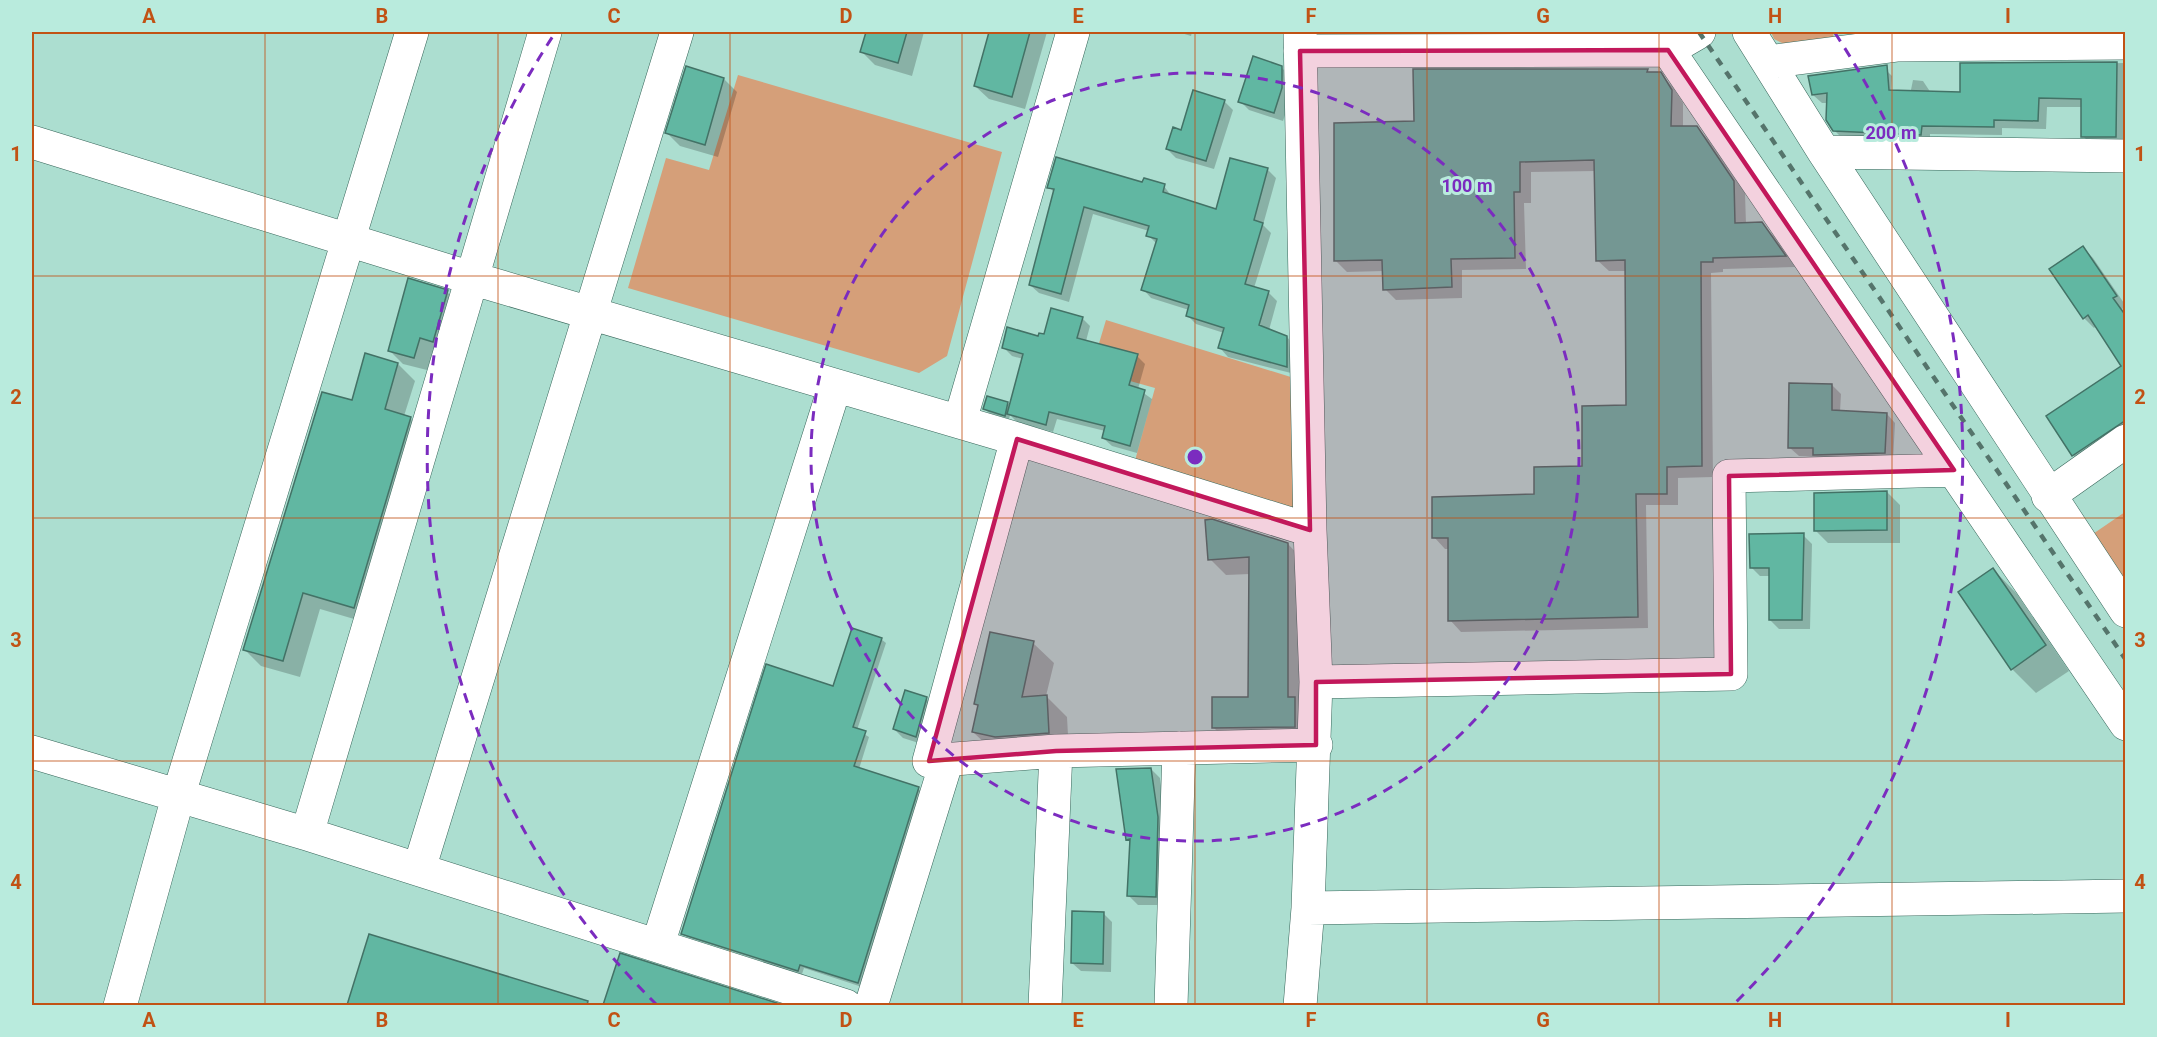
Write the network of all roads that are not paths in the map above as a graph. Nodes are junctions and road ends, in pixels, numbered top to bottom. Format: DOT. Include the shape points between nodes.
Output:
graph roads {
  1 [pos="412,32"];
  2 [pos="545,32"];
  3 [pos="677,32"];
  4 [pos="1073,32"];
  5 [pos="1700,32"];
  6 [pos="1749,32"];
  7 [pos="2121,39"];
  8 [pos="1300,41"];
  9 [pos="1668,50"];
  10 [pos="1768,62"];
  11 [pos="32,142"];
  12 [pos="1824,152"];
  13 [pos="2126,156"];
  14 [pos="349,240"];
  15 [pos="471,278"];
  16 [pos="593,313"];
  17 [pos="835,386"];
  18 [pos="960,421"];
  19 [pos="1017,439"];
  20 [pos="2126,441"];
  21 [pos="1954,470"];
  22 [pos="2048,496"];
  23 [pos="1310,530"];
  24 [pos="2126,611"];
  25 [pos="1316,682"];
  26 [pos="2126,724"];
  27 [pos="1316,745"];
  28 [pos="1179,748"];
  29 [pos="1056,751"];
  30 [pos="32,752"];
  31 [pos="947,760"];
  32 [pos="178,796"];
  33 [pos="307,834"];
  34 [pos="419,869"];
  35 [pos="2126,896"];
  36 [pos="1308,908"];
  37 [pos="658,944"];
  38 [pos="120,1005"];
  39 [pos="846,1005"];
  40 [pos="871,1005"];
  41 [pos="1045,1005"];
  42 [pos="1171,1005"];
  43 [pos="1300,1005"];
  1 -- 14 [label="street"];
  2 -- 15 [label="street"];
  3 -- 16 [label="street"];
  4 -- 18 [label="street"];
  5 -- 9 [label="street"];
  6 -- 10 [label="street"];
  7 -- 10 [label="street" via="1898,45"];
  8 -- 9 [label="street"];
  8 -- 23 [label="street"];
  9 -- 21 [label="street"];
  10 -- 12 [label="street"];
  11 -- 14 [label="street"];
  12 -- 13 [label="street"];
  12 -- 22 [label="street"];
  14 -- 15 [label="street"];
  14 -- 32 [label="street"];
  15 -- 16 [label="street"];
  15 -- 33 [label="street"];
  16 -- 17 [label="street"];
  16 -- 34 [label="street"];
  17 -- 18 [label="street"];
  17 -- 37 [label="street"];
  18 -- 19 [label="street"];
  19 -- 23 [label="street"];
  19 -- 31 [label="street" via="929,761"];
  20 -- 22 [label="street"];
  21 -- 25 [label="street" via="1729,476 1731,674"];
  21 -- 26 [label="street"];
  22 -- 24 [label="street"];
  23 -- 25 [label="street"];
  25 -- 27 [label="street"];
  27 -- 28 [label="street"];
  27 -- 36 [label="street"];
  28 -- 29 [label="street"];
  28 -- 42 [label="street"];
  29 -- 31 [label="street"];
  29 -- 41 [label="street"];
  30 -- 32 [label="street"];
  31 -- 40 [label="street"];
  32 -- 33 [label="street"];
  32 -- 38 [label="street"];
  33 -- 34 [label="street"];
  34 -- 37 [label="street"];
  35 -- 36 [label="street"];
  36 -- 43 [label="street"];
  37 -- 39 [label="street"];
}
